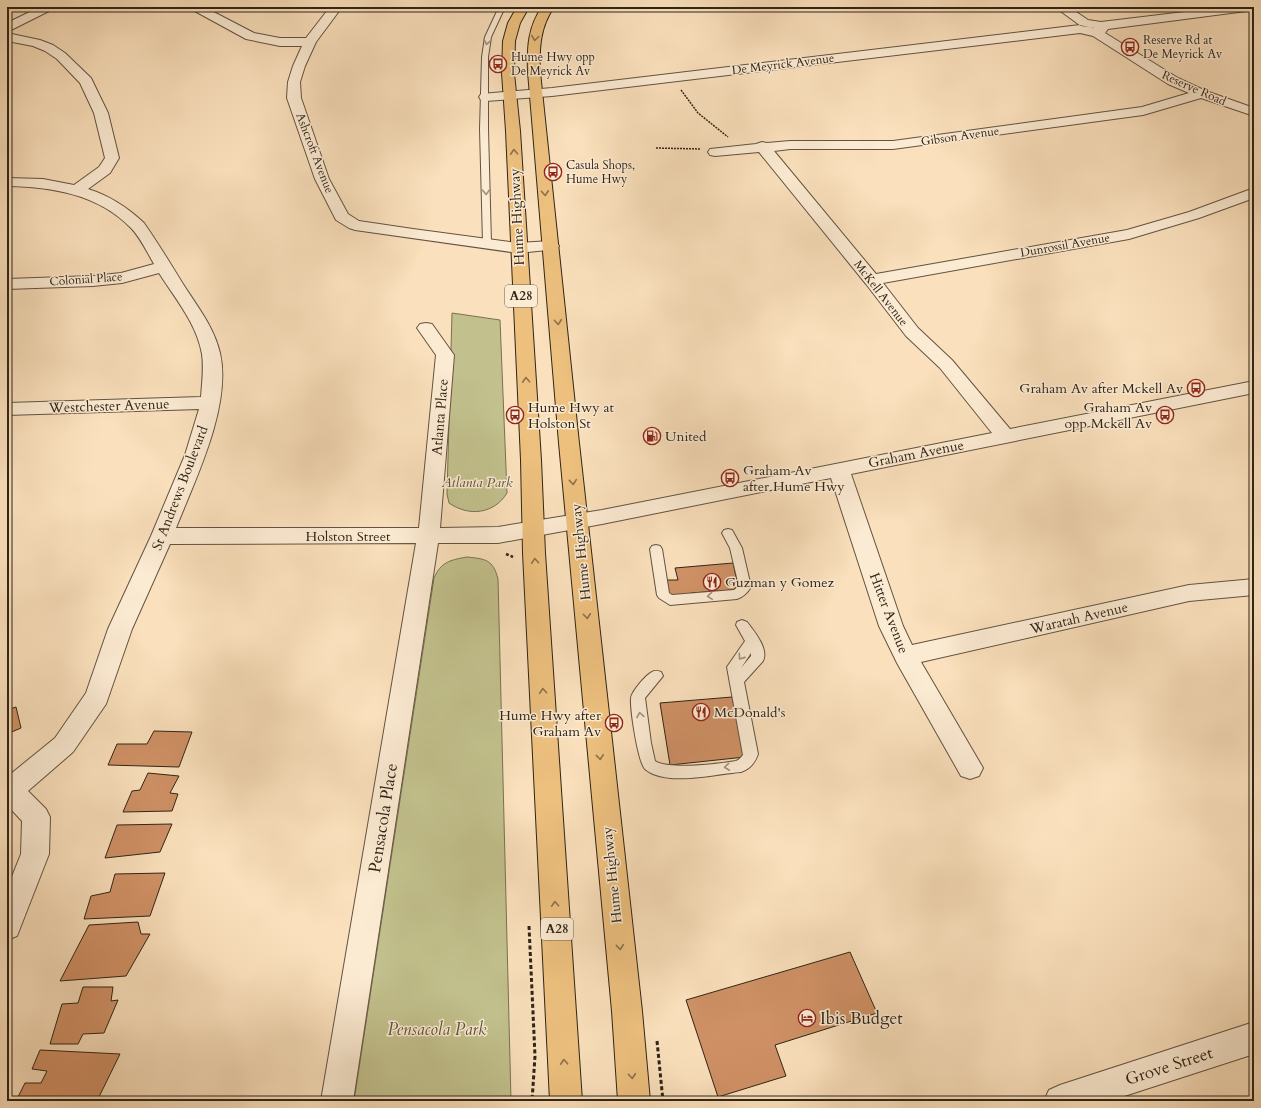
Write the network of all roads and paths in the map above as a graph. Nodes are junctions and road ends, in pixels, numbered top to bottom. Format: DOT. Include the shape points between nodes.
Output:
graph roads {
  1 [pos="49,7"];
  2 [pos="195,7"];
  3 [pos="336,7"];
  4 [pos="502,7"];
  5 [pos="523,7"];
  6 [pos="548,7"];
  7 [pos="1061,7"];
  8 [pos="1252,9"];
  9 [pos="1082,26"];
  10 [pos="7,28"];
  11 [pos="1099,29"];
  12 [pos="7,37"];
  13 [pos="310,42"];
  14 [pos="680,90"];
  15 [pos="536,94"];
  16 [pos="1201,94"];
  17 [pos="486,97"];
  18 [pos="509,97"];
  19 [pos="1254,112"];
  20 [pos="733,141"];
  21 [pos="762,146"];
  22 [pos="656,148"];
  23 [pos="715,152"];
  24 [pos="7,182"];
  25 [pos="77,190"];
  26 [pos="1254,193"];
  27 [pos="487,243"];
  28 [pos="551,246"];
  29 [pos="518,248"];
  30 [pos="164,266"];
  31 [pos="872,280"];
  32 [pos="7,284"];
  33 [pos="426,328"];
  34 [pos="1254,386"];
  35 [pos="210,402"];
  36 [pos="7,409"];
  37 [pos="1005,436"];
  38 [pos="839,470"];
  39 [pos="578,521"];
  40 [pos="533,530"];
  41 [pos="728,533"];
  42 [pos="162,536"];
  43 [pos="428,536"];
  44 [pos="656,549"];
  45 [pos="506,554"];
  46 [pos="513,557"];
  47 [pos="1254,586"];
  48 [pos="742,625"];
  49 [pos="905,656"];
  50 [pos="656,676"];
  51 [pos="970,768"];
  52 [pos="9,792"];
  53 [pos="7,926"];
  54 [pos="1254,1038"];
  55 [pos="337,1101"];
  56 [pos="566,1101"];
  57 [pos="634,1101"];
  58 [pos="1060,1101"];
  1 -- 10 [label="street"];
  2 -- 13 [label="street" via="250,36 280,42"];
  3 -- 13 [label="street, Ashcroft Avenue"];
  4 -- 17 [label="lane, one-way" via="491,27 486,47"];
  5 -- 18 [label="highway, Hume Highway / A28" via="514,23 509,42"];
  6 -- 15 [label="highway, Hume Highway / A28, one-way" via="537,27 533,51"];
  7 -- 9 [label="street"];
  8 -- 11 [label="street"];
  9 -- 11 [label="street"];
  9 -- 15 [label="street, De Meyrick Avenue"];
  11 -- 16 [label="street, Reserve Road" via="1163,76"];
  12 -- 25 [label="street" via="36,43 61,56 86,81 101,113 112,158 105,170"];
  13 -- 27 [label="street, Ashcroft Avenue" via="298,66 294,98 322,179 342,217 355,225"];
  14 -- 20 [label="path" via="698,113"];
  15 -- 18 [label="street, De Meyrick Avenue"];
  15 -- 28 [label="highway, Hume Highway / A28, one-way"];
  16 -- 19 [label="street, Reserve Road"];
  16 -- 21 [label="street, Gibson Avenue" via="1143,111 893,145"];
  17 -- 18 [label="street, De Meyrick Avenue"];
  17 -- 27 [label="lane, one-way" via="484,129"];
  29 -- 18 [label="highway, Hume Highway / A28, one-way"];
  21 -- 23 [label="street, Gibson Avenue"];
  21 -- 31 [label="street, McKell Avenue"];
  22 -- 23 [label="path" via="697,148"];
  24 -- 25 [label="street, St Andrews Boulevard" via="43,184"];
  25 -- 30 [label="street, St Andrews Boulevard" via="96,195 126,214 138,226"];
  26 -- 31 [label="street, Dunrossil Avenue" via="1194,215 1128,234"];
  27 -- 29 [label="street, Ashcroft Avenue"];
  28 -- 29 [label="street, Ashcroft Avenue"];
  28 -- 39 [label="highway, Hume Highway / A28, one-way"];
  40 -- 29 [label="highway, Hume Highway / A28, one-way" via="531,453"];
  30 -- 32 [label="street, Colonial Place" via="122,278 100,281"];
  30 -- 35 [label="street, St Andrews Boulevard" via="207,340 211,355"];
  31 -- 37 [label="street, McKell Avenue" via="912,332 946,364"];
  33 -- 43 [label="street, Atlanta Place" via="445,355"];
  34 -- 37 [label="street, Graham Avenue"];
  35 -- 36 [label="street, Westchester Avenue"];
  35 -- 42 [label="street, St Andrews Boulevard" via="195,455"];
  37 -- 38 [label="street, Graham Avenue"];
  38 -- 39 [label="street, Graham Avenue"];
  38 -- 49 [label="street, Hitter Avenue" via="891,626"];
  39 -- 40 [label="street, Graham Avenue"];
  39 -- 57 [label="highway, Hume Highway / A28, one-way"];
  40 -- 43 [label="street, Holston Street" via="498,535"];
  56 -- 40 [label="highway, Hume Highway / A28, one-way"];
  41 -- 44 [label="lane, one-way" via="736,548 745,587 737,594 670,600 663,595"];
  42 -- 43 [label="street, Holston Street"];
  42 -- 52 [label="street, St Andrews Boulevard" via="120,629 97,697 64,745"];
  43 -- 55 [label="street, Pensacola Place"];
  45 -- 46 [label="path"];
  47 -- 49 [label="street, Waratah Avenue" via="1189,593"];
  48 -- 50 [label="lane, one-way" via="752,642 734,667 751,754 741,766 673,772 657,770 650,765 638,698 640,690"];
  49 -- 51 [label="street, Hitter Avenue"];
  52 -- 53 [label="street" via="36,817 35,854"];
  54 -- 58 [label="street, Grove Street"];
}
